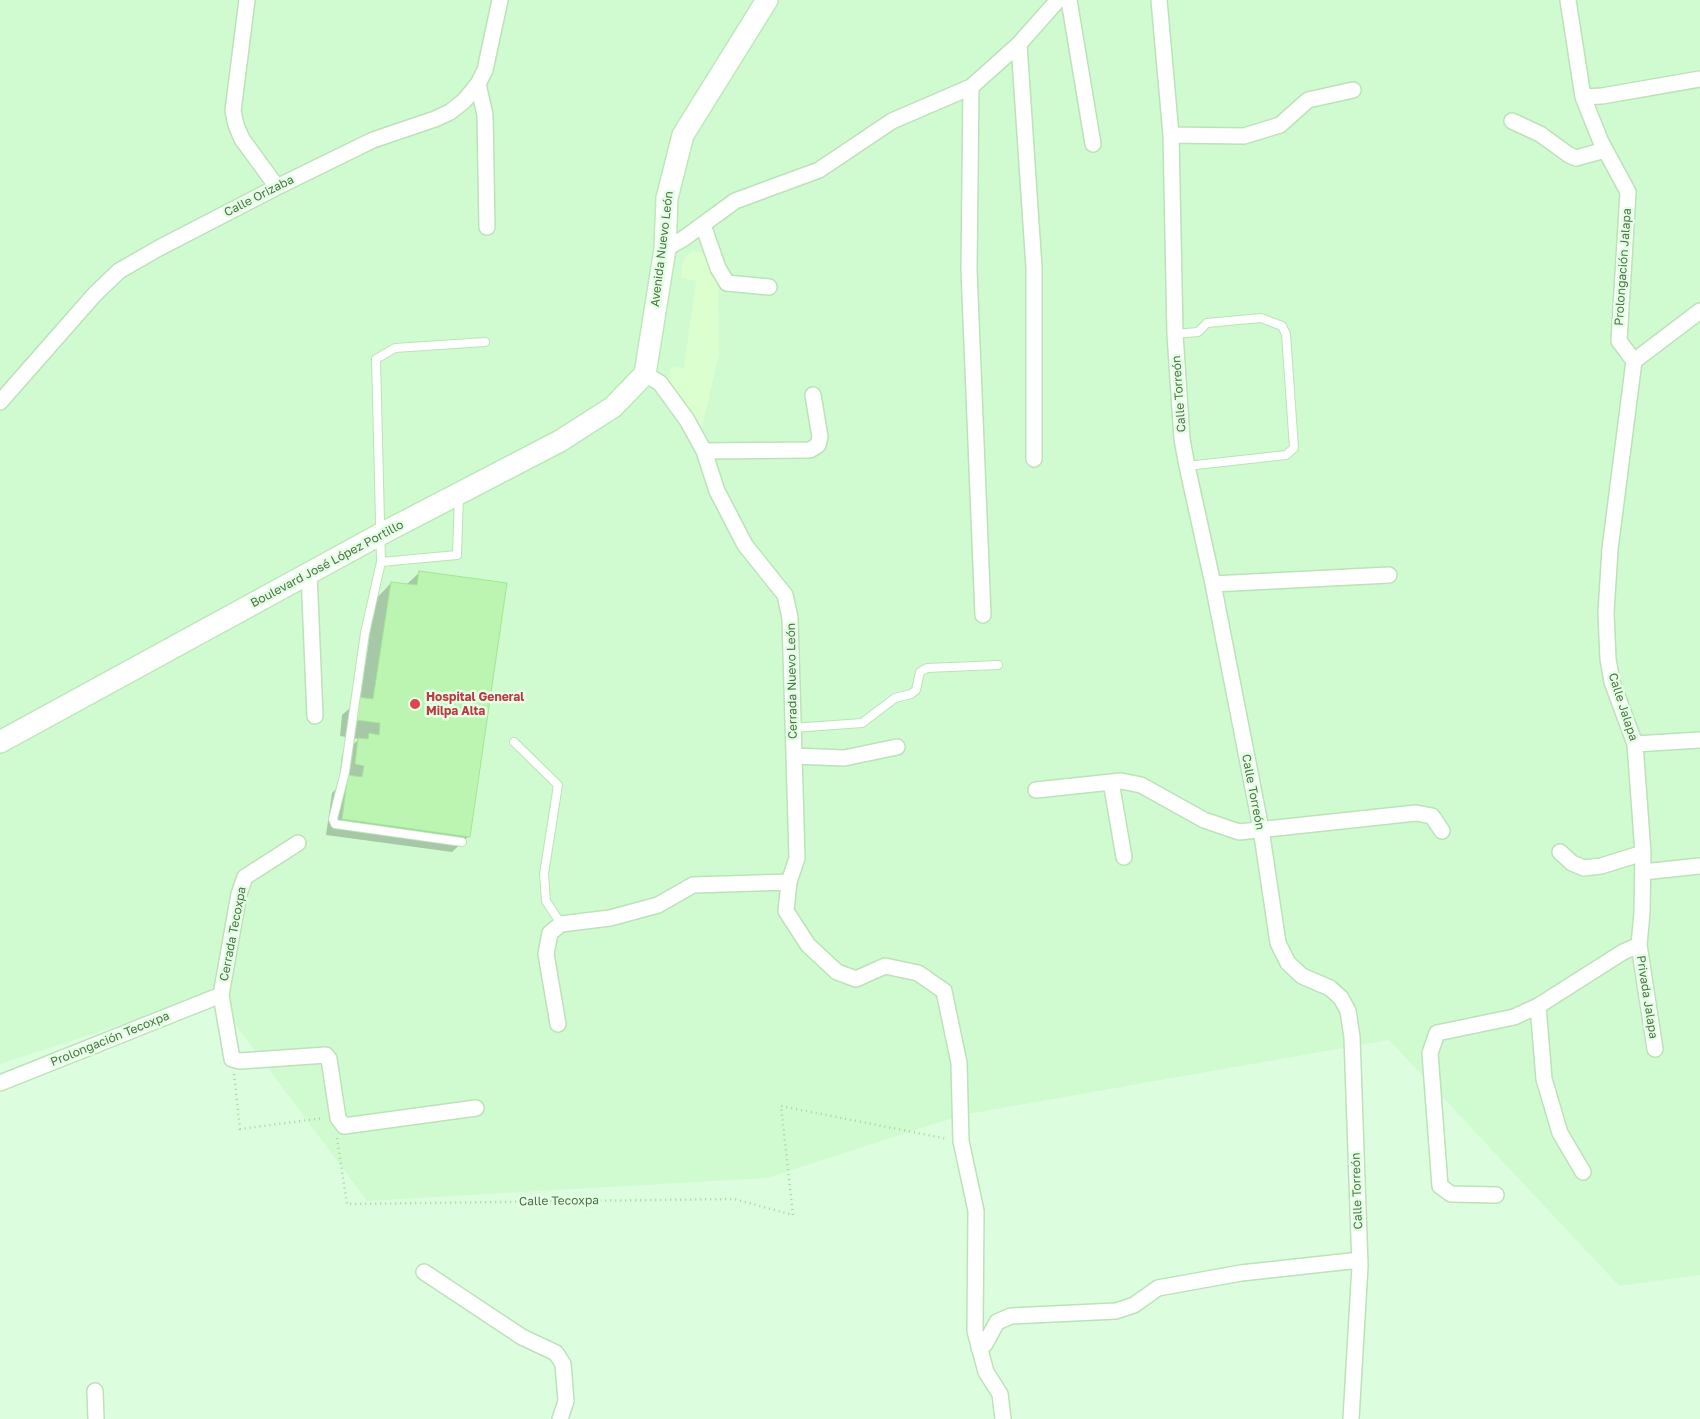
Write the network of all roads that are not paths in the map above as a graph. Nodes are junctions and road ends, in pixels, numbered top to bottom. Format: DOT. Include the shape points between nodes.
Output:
graph roads {
  1 [pos="247,0"];
  2 [pos="500,0"];
  3 [pos="767,0"];
  4 [pos="1058,0"];
  5 [pos="1069,0"];
  6 [pos="1158,0"];
  7 [pos="1568,0"];
  8 [pos="1019,44"];
  9 [pos="1700,79"];
  10 [pos="478,84"];
  11 [pos="971,88"];
  12 [pos="1353,90"];
  13 [pos="1583,97"];
  14 [pos="1512,121"];
  15 [pos="1170,135"];
  16 [pos="1093,144"];
  17 [pos="1606,150"];
  18 [pos="277,187"];
  19 [pos="703,224"];
  20 [pos="487,227"];
  21 [pos="665,249"];
  22 [pos="770,287"];
  23 [pos="1697,317"];
  24 [pos="1175,334"];
  25 [pos="485,342"];
  26 [pos="1634,361"];
  27 [pos="645,374"];
  28 [pos="813,395"];
  29 [pos="0,402"];
  30 [pos="704,451"];
  31 [pos="1034,459"];
  32 [pos="1187,466"];
  33 [pos="459,493"];
  34 [pos="379,535"];
  35 [pos="381,562"];
  36 [pos="309,573"];
  37 [pos="1389,575"];
  38 [pos="1214,584"];
  39 [pos="982,615"];
  40 [pos="998,665"];
  41 [pos="315,716"];
  42 [pos="793,728"];
  43 [pos="1700,740"];
  44 [pos="0,742"];
  45 [pos="514,742"];
  46 [pos="1635,744"];
  47 [pos="897,747"];
  48 [pos="794,756"];
  49 [pos="1111,782"];
  50 [pos="1036,790"];
  51 [pos="1261,828"];
  52 [pos="1442,831"];
  53 [pos="462,842"];
  54 [pos="298,843"];
  55 [pos="1560,852"];
  56 [pos="1643,853"];
  57 [pos="1124,857"];
  58 [pos="1700,866"];
  59 [pos="1643,872"];
  60 [pos="789,882"];
  61 [pos="561,924"];
  62 [pos="1639,945"];
  63 [pos="221,994"];
  64 [pos="1538,1006"];
  65 [pos="558,1024"];
  66 [pos="1655,1049"];
  67 [pos="0,1084"];
  68 [pos="476,1108"];
  69 [pos="1583,1172"];
  70 [pos="1496,1195"];
  71 [pos="1360,1260"];
  72 [pos="424,1272"];
  73 [pos="980,1348"];
  74 [pos="95,1391"];
  75 [pos="96,1419"];
  76 [pos="560,1419"];
  77 [pos="1003,1419"];
  78 [pos="1351,1419"];
  1 -- 18 [label="street" via="233,111 242,139"];
  2 -- 10 [label="street, Calle Orizaba" via="485,70"];
  3 -- 21 [label="main road, Avenida Nuevo León" via="683,134 667,198"];
  4 -- 8 [label="street"];
  5 -- 16 [label="street"];
  6 -- 15 [label="street, Calle Torreón"];
  7 -- 13 [label="street, Prolongación Jalapa"];
  8 -- 11 [label="street"];
  8 -- 31 [label="street" via="1034,268"];
  9 -- 13 [label="street"];
  10 -- 18 [label="street, Calle Orizaba" via="450,112 373,140"];
  10 -- 20 [label="street" via="485,115"];
  11 -- 19 [label="street" via="892,121 819,170 735,201"];
  11 -- 39 [label="street" via="969,270"];
  12 -- 15 [label="street" via="1308,100 1280,125 1244,136"];
  13 -- 17 [label="street, Prolongación Jalapa"];
  14 -- 17 [label="street" via="1540,134 1576,158"];
  15 -- 24 [label="street, Calle Torreón"];
  17 -- 26 [label="street, Prolongación Jalapa" via="1628,192 1619,341"];
  18 -- 29 [label="street, Calle Orizaba" via="119,271"];
  19 -- 21 [label="street"];
  19 -- 22 [label="street" via="718,268 727,282"];
  21 -- 27 [label="main road, Avenida Nuevo León"];
  23 -- 26 [label="street"];
  24 -- 32 [label="street, Calle Torreón" via="1182,440"];
  24 -- 32 [label="lane" via="1198,332 1207,323 1261,318 1282,326 1286,334 1294,448 1286,455"];
  25 -- 34 [label="lane" via="395,348 376,359"];
  26 -- 46 [label="street, Calle Jalapa" via="1610,550 1606,638 1612,682"];
  27 -- 30 [label="street, Cerrada Nuevo León" via="660,383 687,420"];
  27 -- 33 [label="main road, Boulevard José López Portillo" via="613,407 560,441"];
  28 -- 30 [label="street" via="820,437 818,445 810,450"];
  30 -- 42 [label="street, Cerrada Nuevo León" via="717,491 746,545 785,595 790,618"];
  32 -- 38 [label="street, Calle Torreón"];
  33 -- 34 [label="main road, Boulevard José López Portillo"];
  33 -- 35 [label="lane" via="457,555"];
  34 -- 35 [label="lane"];
  34 -- 36 [label="main road, Boulevard José López Portillo"];
  35 -- 53 [label="lane" via="365,633 346,772 333,818 335,824"];
  36 -- 41 [label="street"];
  36 -- 44 [label="main road, Boulevard José López Portillo"];
  37 -- 38 [label="street"];
  38 -- 51 [label="street, Calle Torreón"];
  40 -- 42 [label="lane" via="927,668 920,672 916,690 895,698 862,723"];
  42 -- 48 [label="street, Cerrada Nuevo León"];
  43 -- 46 [label="street"];
  45 -- 61 [label="lane" via="558,785 544,874 546,901"];
  46 -- 56 [label="street, Calle Jalapa"];
  47 -- 48 [label="street" via="844,758"];
  48 -- 60 [label="street, Cerrada Nuevo León" via="797,858"];
  49 -- 50 [label="street"];
  49 -- 51 [label="street" via="1141,785 1204,820 1239,832"];
  49 -- 57 [label="street"];
  51 -- 52 [label="street" via="1416,813 1432,816"];
  51 -- 71 [label="street, Calle Torreón" via="1278,943 1288,963 1302,976 1330,988 1348,1011 1352,1037"];
  54 -- 63 [label="street, Cerrada Tecoxpa" via="245,877 238,894"];
  55 -- 56 [label="street" via="1584,868"];
  56 -- 59 [label="street, Calle Jalapa"];
  58 -- 59 [label="street"];
  59 -- 62 [label="street, Calle Jalapa"];
  60 -- 61 [label="street" via="692,885 658,905 610,918"];
  60 -- 73 [label="street, Cerrada Nuevo León" via="786,911 808,945 837,972 856,979 885,966 918,973 944,991 960,1062 961,1141 976,1211 975,1331"];
  61 -- 65 [label="street" via="550,932 546,954"];
  62 -- 64 [label="street"];
  62 -- 66 [label="street, Privada Jalapa"];
  63 -- 67 [label="street, Prolongación Tecoxpa"];
  63 -- 68 [label="street" via="232,1059 326,1055 338,1118 344,1126"];
  64 -- 69 [label="street" via="1544,1079 1560,1133"];
  64 -- 70 [label="street" via="1494,1023 1437,1033 1430,1053 1440,1186 1451,1194"];
  71 -- 73 [label="street" via="1241,1273 1158,1288 1134,1305 1116,1311 1011,1316 997,1322 986,1344"];
  71 -- 78 [label="street, Calle Torreón"];
  72 -- 76 [label="street" via="522,1337 556,1353 563,1364 566,1401"];
  73 -- 77 [label="street, Cerrada Nuevo León" via="986,1372 1000,1394"];
  74 -- 75 [label="street"];
}
